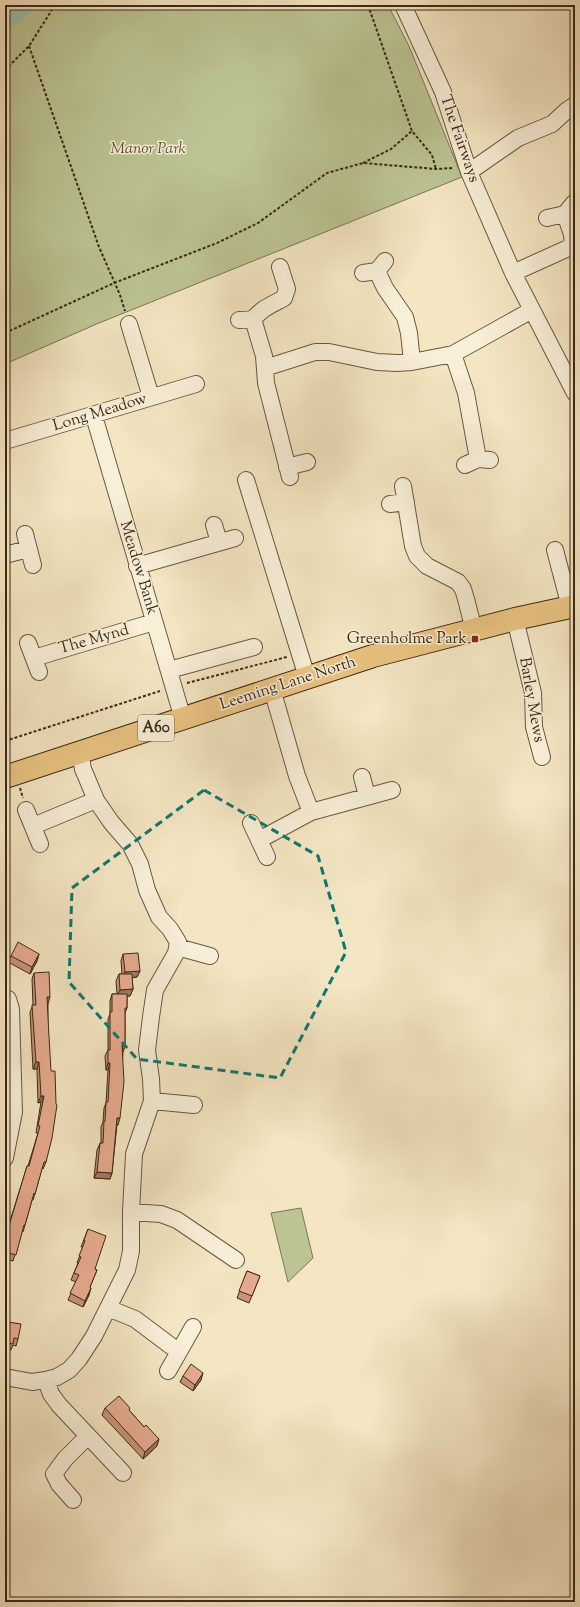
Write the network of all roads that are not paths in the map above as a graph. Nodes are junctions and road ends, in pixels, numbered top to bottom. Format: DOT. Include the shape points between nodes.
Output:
graph roads {
  1 [pos="403,5"];
  2 [pos="575,105"];
  3 [pos="468,172"];
  4 [pos="547,218"];
  5 [pos="574,246"];
  6 [pos="280,268"];
  7 [pos="375,268"];
  8 [pos="513,273"];
  9 [pos="532,310"];
  10 [pos="126,332"];
  11 [pos="453,354"];
  12 [pos="412,362"];
  13 [pos="569,365"];
  14 [pos="265,368"];
  15 [pos="196,384"];
  16 [pos="575,393"];
  17 [pos="151,396"];
  18 [pos="94,416"];
  19 [pos="5,441"];
  20 [pos="478,461"];
  21 [pos="307,462"];
  22 [pos="246,480"];
  23 [pos="403,486"];
  24 [pos="214,525"];
  25 [pos="235,538"];
  26 [pos="220,542"];
  27 [pos="555,550"];
  28 [pos="5,555"];
  29 [pos="33,565"];
  30 [pos="137,566"];
  31 [pos="572,606"];
  32 [pos="515,619"];
  33 [pos="154,622"];
  34 [pos="474,630"];
  35 [pos="28,643"];
  36 [pos="254,647"];
  37 [pos="169,670"];
  38 [pos="307,677"];
  39 [pos="272,689"];
  40 [pos="183,719"];
  41 [pos="80,752"];
  42 [pos="542,757"];
  43 [pos="10,776"];
  44 [pos="362,777"];
  45 [pos="392,790"];
  46 [pos="367,796"];
  47 [pos="96,800"];
  48 [pos="26,810"];
  49 [pos="311,812"];
  50 [pos="251,823"];
  51 [pos="33,826"];
  52 [pos="259,840"];
  53 [pos="40,844"];
  54 [pos="267,857"];
  55 [pos="177,947"];
  56 [pos="210,956"];
  57 [pos="5,998"];
  58 [pos="152,1101"];
  59 [pos="194,1105"];
  60 [pos="5,1158"];
  61 [pos="131,1212"];
  62 [pos="236,1260"];
  63 [pos="108,1308"];
  64 [pos="193,1327"];
  65 [pos="180,1350"];
  66 [pos="168,1371"];
  67 [pos="5,1378"];
  68 [pos="46,1380"];
  69 [pos="88,1436"];
  70 [pos="122,1473"];
  71 [pos="73,1500"];
  1 -- 3 [label="street, The Fairways" via="443,92"];
  2 -- 3 [label="street" via="552,124 518,138"];
  3 -- 8 [label="street, The Fairways"];
  4 -- 5 [label="street" via="569,208"];
  5 -- 8 [label="street"];
  6 -- 14 [label="street" via="287,289 284,298 252,316"];
  7 -- 12 [label="street" via="405,317"];
  8 -- 9 [label="street, The Fairways"];
  9 -- 11 [label="street"];
  9 -- 13 [label="street, The Fairways"];
  10 -- 17 [label="street"];
  11 -- 12 [label="street"];
  11 -- 20 [label="street" via="466,392"];
  12 -- 14 [label="street" via="377,362 329,352 315,352"];
  13 -- 16 [label="street, The Fairways"];
  14 -- 21 [label="street" via="266,383 289,472"];
  15 -- 17 [label="street, Long Meadow"];
  17 -- 18 [label="street, Long Meadow"];
  18 -- 19 [label="street, Long Meadow"];
  18 -- 30 [label="street, Meadow Bank"];
  22 -- 38 [label="street"];
  23 -- 34 [label="street" via="398,503 417,556 427,566 458,582 465,594"];
  24 -- 26 [label="street"];
  25 -- 26 [label="street"];
  26 -- 30 [label="street"];
  27 -- 31 [label="street"];
  28 -- 29 [label="street" via="27,542"];
  30 -- 33 [label="street, Meadow Bank"];
  31 -- 32 [label="highway, Leeming Lane North / A60"];
  32 -- 34 [label="highway, Leeming Lane North / A60"];
  32 -- 42 [label="street, Barley Mews" via="533,692 534,727"];
  33 -- 35 [label="street, The Mynd" via="36,665"];
  33 -- 37 [label="street, Meadow Bank"];
  34 -- 38 [label="highway, Leeming Lane North / A60" via="373,656"];
  36 -- 37 [label="street"];
  37 -- 40 [label="street, Meadow Bank"];
  38 -- 39 [label="highway, Leeming Lane North / A60"];
  39 -- 40 [label="highway, Leeming Lane North / A60"];
  39 -- 49 [label="street" via="297,776"];
  40 -- 41 [label="highway, Leeming Lane North / A60"];
  41 -- 43 [label="highway, Leeming Lane North / A60"];
  41 -- 47 [label="street" via="83,769"];
  44 -- 46 [label="street"];
  45 -- 46 [label="street"];
  46 -- 49 [label="street"];
  47 -- 51 [label="street"];
  47 -- 55 [label="street" via="130,844 159,917 178,942"];
  48 -- 51 [label="street"];
  49 -- 52 [label="street"];
  50 -- 52 [label="street"];
  51 -- 53 [label="street"];
  52 -- 54 [label="street"];
  55 -- 56 [label="street"];
  55 -- 58 [label="street" via="156,990 151,1017 146,1050"];
  57 -- 60 [label="street" via="8,999 11,1009 14,1104"];
  58 -- 59 [label="street"];
  58 -- 61 [label="street" via="134,1154"];
  61 -- 62 [label="street" via="161,1214 178,1220"];
  61 -- 63 [label="street" via="131,1251 127,1270"];
  63 -- 65 [label="street" via="135,1319"];
  63 -- 68 [label="street" via="79,1359 58,1377"];
  64 -- 65 [label="street"];
  65 -- 66 [label="street"];
  67 -- 68 [label="street" via="32,1382"];
  68 -- 69 [label="street" via="51,1394 59,1405"];
  69 -- 70 [label="street"];
  69 -- 71 [label="street" via="54,1474"];
}
